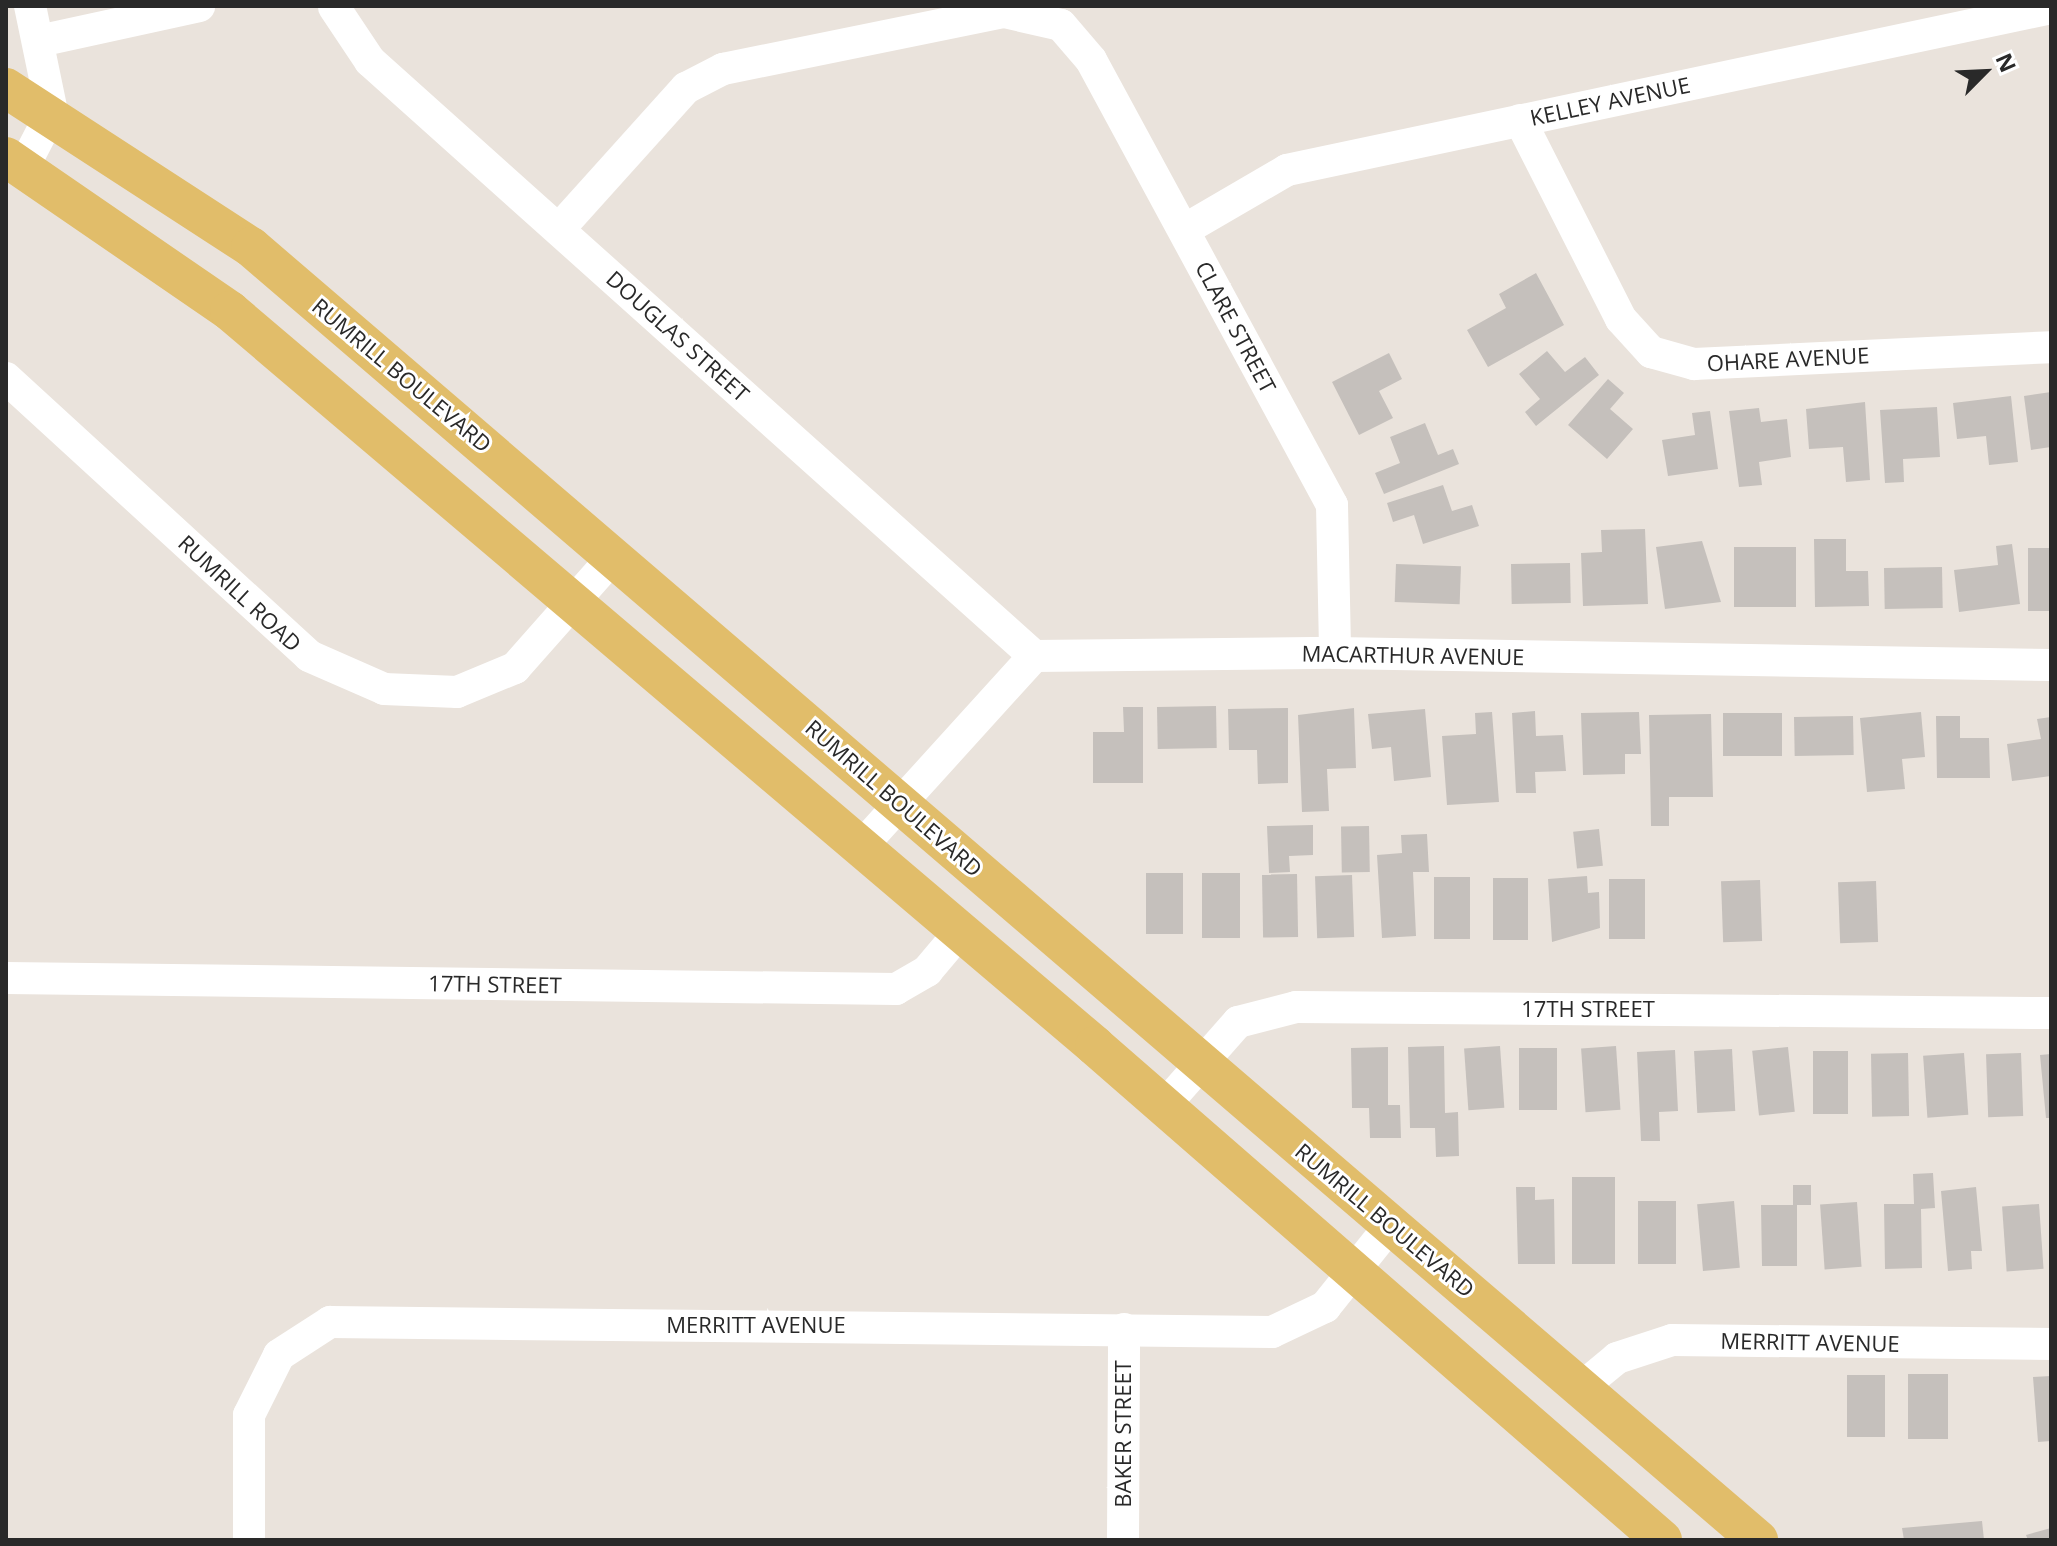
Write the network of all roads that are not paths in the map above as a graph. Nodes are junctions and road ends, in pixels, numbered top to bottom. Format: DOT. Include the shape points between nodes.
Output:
graph roads {
  1 [pos="30,6"];
  2 [pos="199,6"];
  3 [pos="328,6"];
  4 [pos="2051,8"];
  5 [pos="1066,16"];
  6 [pos="39,41"];
  7 [pos="6,88"];
  8 [pos="52,112"];
  9 [pos="1520,120"];
  10 [pos="15,161"];
  11 [pos="559,229"];
  12 [pos="1184,230"];
  13 [pos="2051,347"];
  14 [pos="6,378"];
  15 [pos="615,555"];
  16 [pos="573,600"];
  17 [pos="1335,653"];
  18 [pos="1034,656"];
  19 [pos="2051,665"];
  20 [pos="897,802"];
  21 [pos="860,848"];
  22 [pos="960,932"];
  23 [pos="6,978"];
  24 [pos="2051,1013"];
  25 [pos="1200,1060"];
  26 [pos="1164,1106"];
  27 [pos="1390,1226"];
  28 [pos="1352,1272"];
  29 [pos="1124,1329"];
  30 [pos="2051,1344"];
  31 [pos="1582,1387"];
  32 [pos="249,1540"];
  33 [pos="1123,1540"];
  34 [pos="1662,1540"];
  35 [pos="1758,1540"];
  1 -- 6 [label="street"];
  2 -- 6 [label="street"];
  3 -- 11 [label="street, DOUGLAS STREET" via="370,61"];
  4 -- 9 [label="street, KELLEY AVENUE"];
  5 -- 11 [label="street, CLARE STREET" via="1004,12 723,69 686,88"];
  5 -- 12 [label="street, CLARE STREET"];
  6 -- 8 [label="street"];
  7 -- 8 [label="main road, RUMRILL BOULEVARD"];
  8 -- 10 [label="street"];
  8 -- 15 [label="main road, RUMRILL BOULEVARD" via="251,247"];
  9 -- 12 [label="street, KELLEY AVENUE" via="1287,170"];
  9 -- 13 [label="street, OHARE AVENUE" via="1621,319 1651,352 1694,364"];
  10 -- 16 [label="main road" via="230,311"];
  11 -- 18 [label="street, DOUGLAS STREET"];
  12 -- 17 [label="street, CLARE STREET" via="1332,505"];
  14 -- 16 [label="street, RUMRILL ROAD" via="309,656 384,689 457,692 515,668"];
  15 -- 16 [label="street, RUMRILL ROAD"];
  15 -- 20 [label="main road, RUMRILL BOULEVARD"];
  16 -- 21 [label="main road"];
  17 -- 18 [label="street, MACARTHUR AVENUE"];
  17 -- 19 [label="street, MACARTHUR AVENUE"];
  18 -- 20 [label="street"];
  20 -- 21 [label="street"];
  20 -- 25 [label="main road, RUMRILL BOULEVARD"];
  21 -- 22 [label="main road"];
  22 -- 23 [label="street, 17TH STREET" via="927,971 896,989"];
  22 -- 26 [label="main road"];
  24 -- 25 [label="street, 17TH STREET" via="1296,1007 1238,1022"];
  25 -- 26 [label="street, 17TH STREET"];
  25 -- 27 [label="main road, RUMRILL BOULEVARD"];
  26 -- 28 [label="main road"];
  27 -- 28 [label="street, MERRITT AVENUE"];
  27 -- 31 [label="main road, RUMRILL BOULEVARD"];
  28 -- 29 [label="street, MERRITT AVENUE" via="1325,1307 1272,1332"];
  28 -- 34 [label="main road"];
  29 -- 32 [label="street, MERRITT AVENUE" via="330,1322 279,1355 249,1415"];
  29 -- 33 [label="street, BAKER STREET"];
  30 -- 31 [label="street, MERRITT AVENUE" via="1672,1340 1617,1358"];
  31 -- 35 [label="main road, RUMRILL BOULEVARD"];
}
